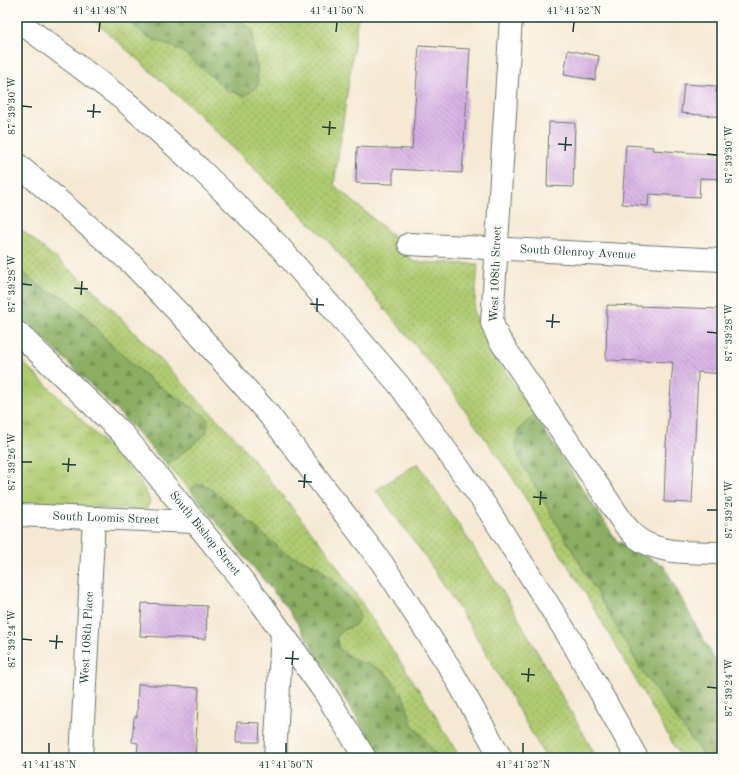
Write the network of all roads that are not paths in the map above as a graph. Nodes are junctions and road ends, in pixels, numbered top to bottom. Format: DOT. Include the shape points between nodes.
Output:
graph roads {
  1 [pos="511,17"];
  2 [pos="17,20"];
  3 [pos="17,164"];
  4 [pos="409,244"];
  5 [pos="496,249"];
  6 [pos="722,260"];
  7 [pos="17,332"];
  8 [pos="17,515"];
  9 [pos="94,518"];
  10 [pos="194,522"];
  11 [pos="722,553"];
  12 [pos="282,632"];
  13 [pos="81,758"];
  14 [pos="275,758"];
  15 [pos="365,758"];
  16 [pos="501,758"];
  17 [pos="637,758"];
  1 -- 5 [label="main road, West 108th Street"];
  2 -- 17 [label="main road" via="125,101 200,169 278,245 399,385 482,500 571,640"];
  3 -- 16 [label="main road" via="131,263 195,330 270,416 382,563 450,668"];
  4 -- 5 [label="main road, South Glenroy Avenue"];
  5 -- 6 [label="main road, South Glenroy Avenue"];
  5 -- 11 [label="main road, West 108th Street" via="492,323 499,339 624,524 636,537 656,548"];
  7 -- 10 [label="main road, South Bishop Street" via="125,436"];
  8 -- 9 [label="main road, South Loomis Street"];
  9 -- 10 [label="main road, South Loomis Street"];
  9 -- 13 [label="main road, West 108th Place"];
  10 -- 12 [label="main road, South Bishop Street"];
  12 -- 14 [label="main road"];
  12 -- 15 [label="main road, South Bishop Street" via="325,693"];
}
